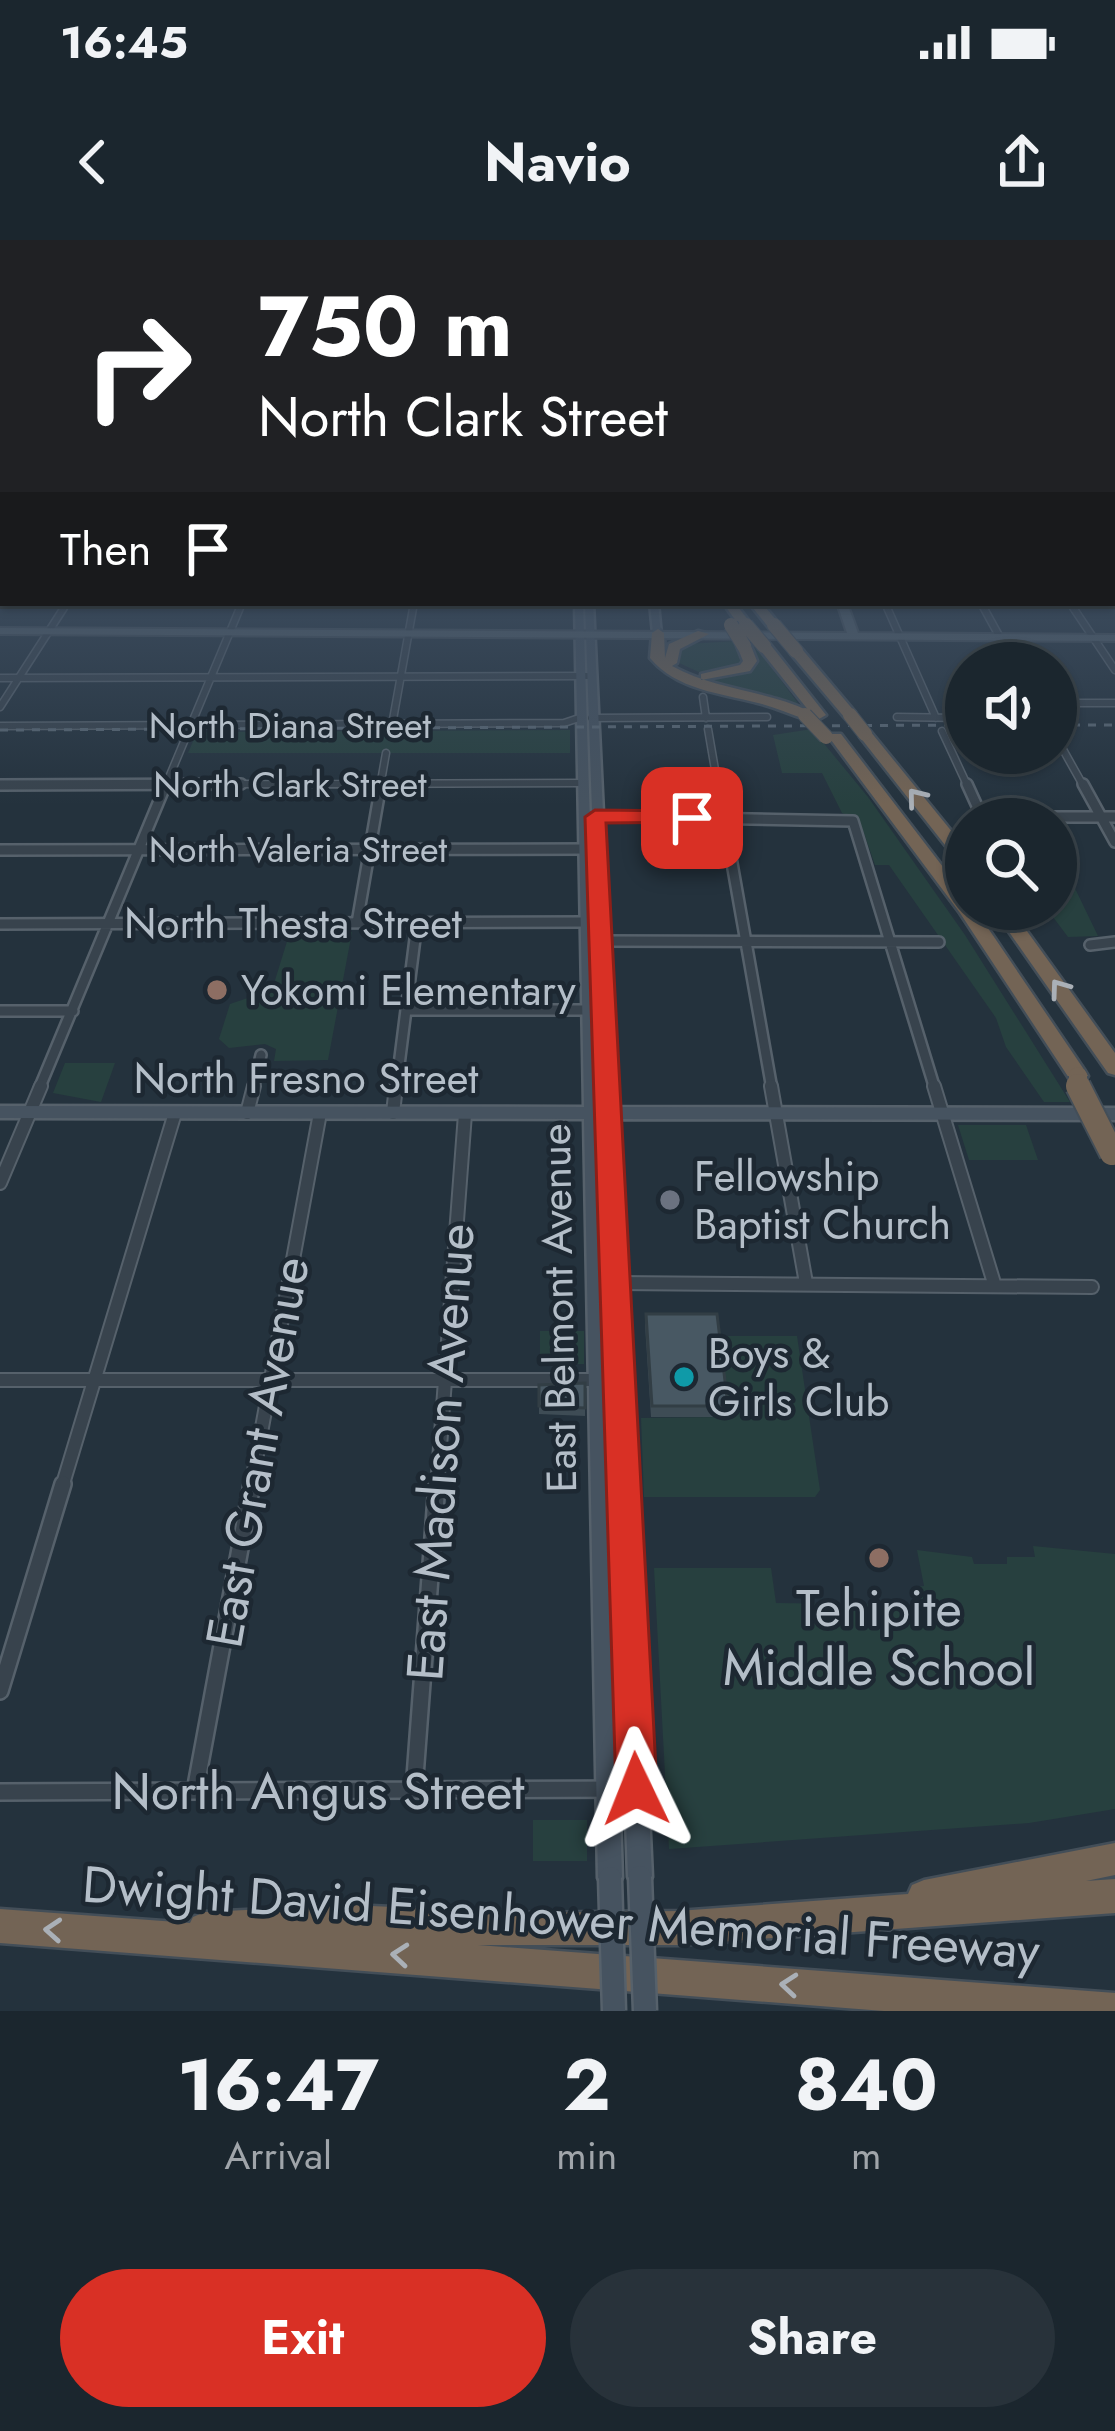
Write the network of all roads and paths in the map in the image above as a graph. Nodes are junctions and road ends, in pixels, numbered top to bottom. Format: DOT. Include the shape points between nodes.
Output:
graph roads {
  1 [pos="43,640"];
  2 [pos="226,640"];
  3 [pos="408,640"];
  4 [pos="582,640"];
  5 [pos="658,640"];
  6 [pos="661,640"];
  7 [pos="690,640"];
  8 [pos="742,640"];
  9 [pos="756,640"];
  10 [pos="790,640"];
  11 [pos="902,640"];
  12 [pos="1095,640"];
  13 [pos="670,663"];
  14 [pos="1115,670"];
  15 [pos="401,676"];
  16 [pos="584,676"];
  17 [pos="211,677"];
  18 [pos="0,678"];
  19 [pos="18,678"];
  20 [pos="703,697"];
  21 [pos="1077,703"];
  22 [pos="1115,703"];
  23 [pos="0,706"];
  24 [pos="812,715"];
  25 [pos="767,717"];
  26 [pos="897,717"];
  27 [pos="585,718"];
  28 [pos="936,718"];
  29 [pos="945,718"];
  30 [pos="707,724"];
  31 [pos="392,725"];
  32 [pos="0,726"];
  33 [pos="191,726"];
  34 [pos="942,731"];
  35 [pos="386,753"];
  36 [pos="1077,774"];
  37 [pos="167,784"];
  38 [pos="382,784"];
  39 [pos="581,784"];
  40 [pos="0,785"];
  41 [pos="973,798"];
  42 [pos="589,816"];
  43 [pos="1077,817"];
  44 [pos="1101,817"];
  45 [pos="1115,817"];
  46 [pos="724,818"];
  47 [pos="945,834"];
  48 [pos="1115,842"];
  49 [pos="371,848"];
  50 [pos="140,849"];
  51 [pos="590,849"];
  52 [pos="0,850"];
  53 [pos="945,881"];
  54 [pos="585,922"];
  55 [pos="357,923"];
  56 [pos="417,923"];
  57 [pos="0,924"];
  58 [pos="109,924"];
  59 [pos="980,930"];
  60 [pos="1017,930"];
  61 [pos="602,941"];
  62 [pos="746,941"];
  63 [pos="891,942"];
  64 [pos="939,942"];
  65 [pos="1115,942"];
  66 [pos="1090,945"];
  67 [pos="406,1010"];
  68 [pos="588,1010"];
  69 [pos="0,1011"];
  70 [pos="73,1011"];
  71 [pos="261,1055"];
  72 [pos="1115,1068"];
  73 [pos="0,1112"];
  74 [pos="29,1112"];
  75 [pos="393,1112"];
  76 [pos="175,1113"];
  77 [pos="247,1113"];
  78 [pos="320,1113"];
  79 [pos="465,1114"];
  80 [pos="601,1114"];
  81 [pos="776,1114"];
  82 [pos="944,1114"];
  83 [pos="1115,1114"];
  84 [pos="1114,1148"];
  85 [pos="0,1183"];
  86 [pos="616,1283"];
  87 [pos="806,1283"];
  88 [pos="994,1283"];
  89 [pos="1092,1287"];
  90 [pos="609,1379"];
  91 [pos="0,1380"];
  92 [pos="94,1380"];
  93 [pos="269,1380"];
  94 [pos="445,1380"];
  95 [pos="0,1691"];
  96 [pos="636,1789"];
  97 [pos="414,1790"];
  98 [pos="608,1790"];
  99 [pos="195,1791"];
  100 [pos="0,1792"];
  101 [pos="1115,1858"];
  102 [pos="1115,1896"];
  103 [pos="835,1914"];
  104 [pos="0,1926"];
  105 [pos="106,1933"];
  106 [pos="614,2011"];
  107 [pos="645,2011"];
  108 [pos="1114,2011"];
  1 -- 19 [label="street"];
  2 -- 17 [label="street"];
  3 -- 15 [label="street"];
  4 -- 16 [label="main road, East Belmont Avenue"];
  5 -- 24 [label="highway" via="658,662 673,675"];
  6 -- 13 [label="highway"];
  7 -- 13 [label="highway" via="674,647"];
  8 -- 13 [label="highway, bridge" via="748,664 731,675 694,675"];
  9 -- 24 [label="highway, bridge"];
  47 -- 10 [label="highway, one-way, bridge"];
  11 -- 28 [label="street"];
  12 -- 14 [label="street"];
  15 -- 16 [label="street"];
  15 -- 17 [label="street"];
  15 -- 31 [label="street"];
  16 -- 27 [label="main road, East Belmont Avenue"];
  16 -- 27 [label="main road, East Belmont Avenue" via="578,701"];
  17 -- 19 [label="street"];
  17 -- 33 [label="street"];
  18 -- 19 [label="street"];
  19 -- 23 [label="street"];
  20 -- 30 [label="street"];
  21 -- 22 [label="street"];
  24 -- 53 [label="highway"];
  25 -- 30 [label="street, North Diana Street"];
  26 -- 28 [label="street"];
  27 -- 30 [label="street, North Diana Street"];
  27 -- 31 [label="street, North Diana Street"];
  27 -- 39 [label="main road, East Belmont Avenue"];
  27 -- 42 [label="main road, East Belmont Avenue"];
  28 -- 29 [label="street"];
  30 -- 46 [label="street"];
  31 -- 33 [label="street, North Diana Street"];
  32 -- 33 [label="street, North Diana Street"];
  33 -- 37 [label="street"];
  34 -- 41 [label="street"];
  35 -- 38 [label="street"];
  36 -- 44 [label="street"];
  37 -- 38 [label="street, North Clark Street"];
  37 -- 40 [label="street, North Clark Street"];
  37 -- 50 [label="street"];
  38 -- 39 [label="street, North Clark Street"];
  38 -- 49 [label="street"];
  39 -- 42 [label="main road, East Belmont Avenue"];
  42 -- 46 [label="street"];
  42 -- 51 [label="main road, East Belmont Avenue"];
  43 -- 44 [label="street"];
  44 -- 45 [label="street"];
  44 -- 48 [label="street"];
  46 -- 62 [label="street"];
  46 -- 63 [label="street" via="850,818"];
  49 -- 50 [label="street, North Valeria Street"];
  49 -- 51 [label="street, North Valeria Street"];
  49 -- 55 [label="street"];
  50 -- 52 [label="street, North Valeria Street"];
  50 -- 58 [label="street"];
  51 -- 54 [label="main road, East Belmont Avenue"];
  51 -- 61 [label="main road, East Belmont Avenue"];
  54 -- 56 [label="street, North Thesta Street"];
  54 -- 68 [label="main road, East Belmont Avenue"];
  55 -- 56 [label="street, North Thesta Street"];
  55 -- 58 [label="street, North Thesta Street"];
  56 -- 67 [label="street"];
  57 -- 58 [label="street, North Thesta Street"];
  58 -- 70 [label="street"];
  59 -- 84 [label="highway, bridge" via="1078,1076 1078,1094"];
  72 -- 60 [label="highway, one-way"];
  61 -- 62 [label="street"];
  61 -- 80 [label="main road, East Belmont Avenue"];
  62 -- 63 [label="street"];
  62 -- 81 [label="street"];
  63 -- 64 [label="street"];
  63 -- 82 [label="street"];
  65 -- 66 [label="street"];
  67 -- 68 [label="street"];
  67 -- 75 [label="street"];
  68 -- 80 [label="main road, East Belmont Avenue"];
  69 -- 70 [label="street"];
  70 -- 74 [label="street"];
  71 -- 77 [label="street"];
  73 -- 74 [label="main road, North Fresno Street"];
  74 -- 76 [label="main road, North Fresno Street"];
  74 -- 85 [label="street"];
  75 -- 78 [label="main road, North Fresno Street"];
  75 -- 79 [label="main road, North Fresno Street"];
  76 -- 77 [label="main road, North Fresno Street"];
  76 -- 92 [label="street"];
  77 -- 78 [label="main road, North Fresno Street"];
  78 -- 93 [label="street, East Grant Avenue"];
  79 -- 80 [label="main road, North Fresno Street"];
  79 -- 94 [label="street, East Madison Avenue"];
  80 -- 81 [label="main road, North Fresno Street"];
  80 -- 86 [label="main road, East Belmont Avenue"];
  80 -- 90 [label="main road, East Belmont Avenue"];
  81 -- 82 [label="main road, North Fresno Street"];
  81 -- 87 [label="street"];
  82 -- 83 [label="main road, North Fresno Street"];
  82 -- 88 [label="street"];
  86 -- 87 [label="street"];
  86 -- 90 [label="main road, East Belmont Avenue"];
  87 -- 88 [label="street"];
  88 -- 89 [label="street"];
  90 -- 94 [label="street"];
  90 -- 96 [label="main road, East Belmont Avenue"];
  90 -- 98 [label="main road, East Belmont Avenue"];
  91 -- 92 [label="street"];
  92 -- 93 [label="street"];
  92 -- 95 [label="street"];
  93 -- 94 [label="street"];
  93 -- 99 [label="street, East Grant Avenue"];
  94 -- 97 [label="street, East Madison Avenue"];
  96 -- 98 [label="street, North Angus Street"];
  96 -- 107 [label="main road, East Belmont Avenue, bridge"];
  97 -- 98 [label="street, North Angus Street"];
  97 -- 99 [label="street, North Angus Street"];
  98 -- 106 [label="main road, East Belmont Avenue, bridge"];
  99 -- 100 [label="street, North Angus Street"];
  101 -- 103 [label="highway"];
  102 -- 103 [label="highway"];
  103 -- 105 [label="highway" via="590,1931 350,1922"];
  105 -- 104 [label="highway, Dwight David Eisenhower Memorial Freeway, one-way"];
  108 -- 105 [label="highway, Dwight David Eisenhower Memorial Freeway, one-way"];
}
